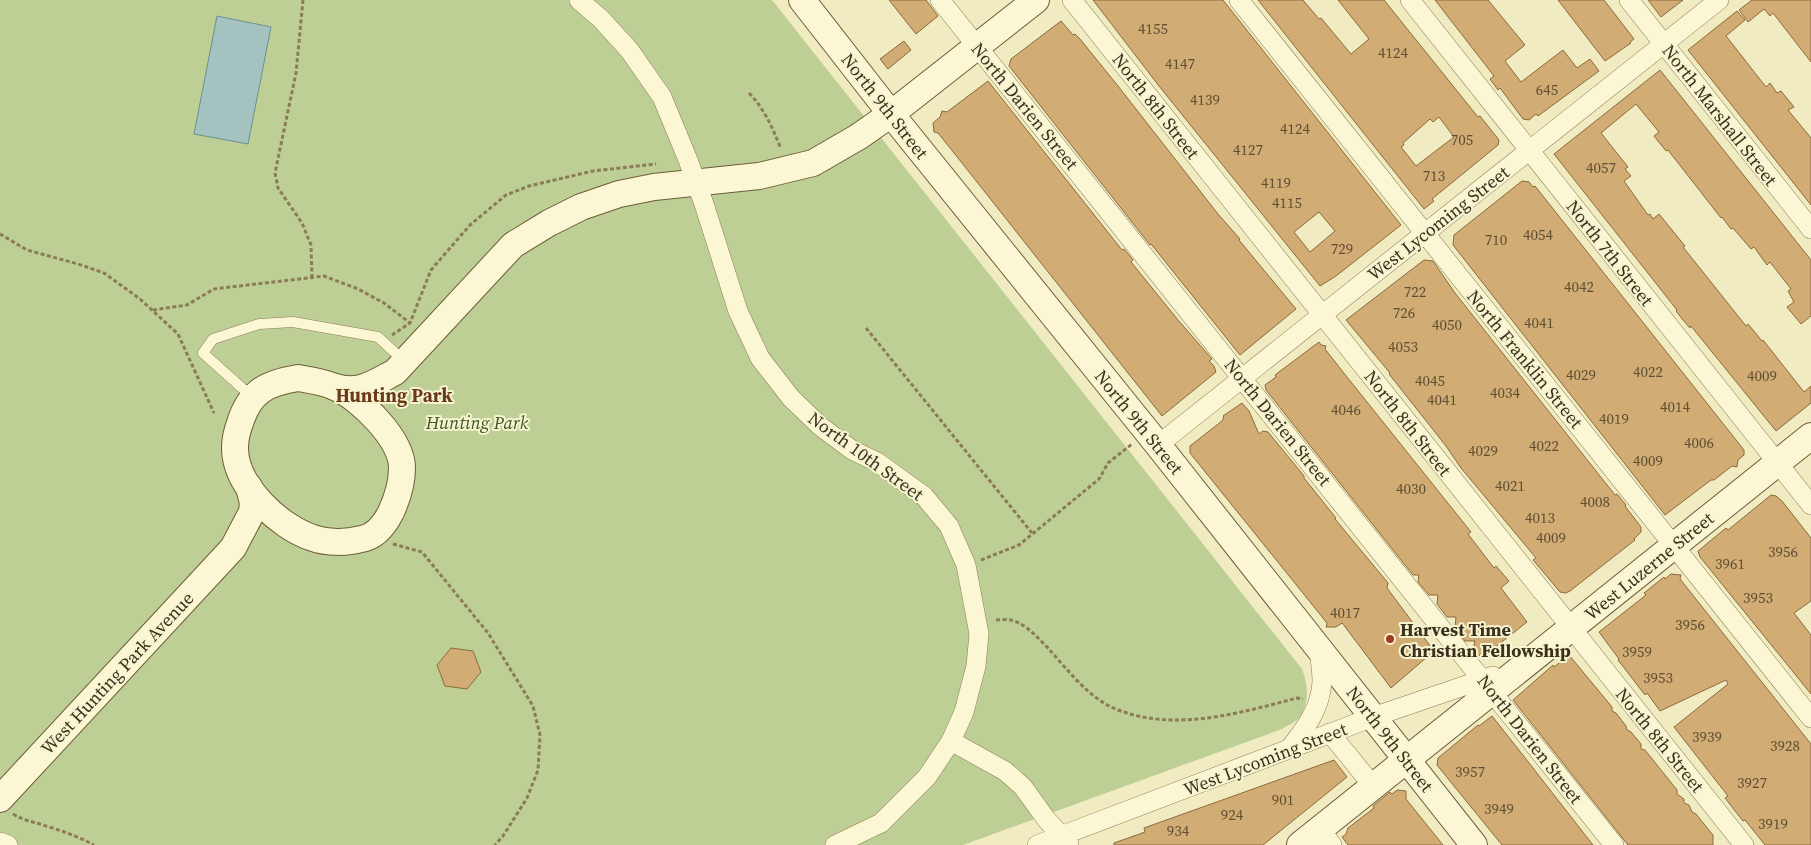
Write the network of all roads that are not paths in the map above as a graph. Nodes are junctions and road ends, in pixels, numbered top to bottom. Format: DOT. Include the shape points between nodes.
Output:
graph roads {
  1 [pos="579,0"];
  2 [pos="802,0"];
  3 [pos="940,0"];
  4 [pos="1036,0"];
  5 [pos="1072,0"];
  6 [pos="1239,0"];
  7 [pos="1410,0"];
  8 [pos="1629,0"];
  9 [pos="1719,0"];
  10 [pos="1664,44"];
  11 [pos="978,47"];
  12 [pos="891,114"];
  13 [pos="1529,150"];
  14 [pos="696,182"];
  15 [pos="1811,229"];
  16 [pos="1424,234"];
  17 [pos="1322,315"];
  18 [pos="400,367"];
  19 [pos="1242,378"];
  20 [pos="335,387"];
  21 [pos="252,397"];
  22 [pos="389,436"];
  23 [pos="1811,436"];
  24 [pos="1146,444"];
  25 [pos="1778,463"];
  26 [pos="249,487"];
  27 [pos="1811,505"];
  28 [pos="295,530"];
  29 [pos="1674,546"];
  30 [pos="233,548"];
  31 [pos="1571,628"];
  32 [pos="1319,650"];
  33 [pos="1488,685"];
  34 [pos="1373,717"];
  35 [pos="1811,718"];
  36 [pos="1330,734"];
  37 [pos="951,741"];
  38 [pos="1290,749"];
  39 [pos="1406,760"];
  40 [pos="1373,786"];
  41 [pos="3,804"];
  42 [pos="1066,840"];
  43 [pos="1317,840"];
  44 [pos="0,842"];
  45 [pos="8,845"];
  46 [pos="835,845"];
  47 [pos="1037,845"];
  48 [pos="1474,845"];
  49 [pos="1614,845"];
  50 [pos="1744,845"];
  1 -- 14 [label="street, North 10th Street" via="630,51 662,97"];
  2 -- 12 [label="main road, North 9th Street"];
  3 -- 11 [label="street, North Darien Street"];
  4 -- 11 [label="main road, West Hunting Park Avenue"];
  5 -- 17 [label="street, North 8th Street"];
  6 -- 16 [label="street, North Franklin Street"];
  7 -- 13 [label="street, North 7th Street"];
  8 -- 10 [label="street, North Marshall Street"];
  9 -- 10 [label="street, West Lycoming Street"];
  10 -- 13 [label="street, West Lycoming Street"];
  10 -- 15 [label="street, North Marshall Street"];
  11 -- 12 [label="main road, West Hunting Park Avenue"];
  11 -- 19 [label="street, North Darien Street"];
  12 -- 14 [label="main road, West Hunting Park Avenue" via="813,163 759,176"];
  12 -- 24 [label="main road, North 9th Street"];
  13 -- 16 [label="street, West Lycoming Street"];
  13 -- 25 [label="street, North 7th Street"];
  14 -- 18 [label="main road, West Hunting Park Avenue" via="619,194 582,207 513,245"];
  14 -- 37 [label="street, North 10th Street" via="738,311 760,358 791,398 820,426 924,496 949,526 966,565 979,634 976,666 964,712"];
  16 -- 17 [label="street, West Lycoming Street"];
  16 -- 29 [label="street, North Franklin Street"];
  17 -- 19 [label="street, West Lycoming Street"];
  17 -- 31 [label="street, North 8th Street"];
  18 -- 20 [label="main road, West Hunting Park Avenue" via="370,385 347,390"];
  18 -- 21 [label="lane" via="378,337 293,322 259,324 213,339 204,353"];
  18 -- 22 [label="main road, West Hunting Park Avenue" via="384,399 382,412"];
  19 -- 24 [label="street, West Lycoming Street"];
  19 -- 33 [label="street, North Darien Street"];
  20 -- 21 [label="main road, West Hunting Park Avenue" via="298,378 278,381"];
  20 -- 22 [label="main road, West Hunting Park Avenue" via="365,409"];
  21 -- 26 [label="main road, West Hunting Park Avenue" via="243,411 235,449 238,465"];
  22 -- 28 [label="main road, West Hunting Park Avenue" via="398,451 401,482 389,516 377,532 363,539 347,541 313,538"];
  23 -- 25 [label="main road, West Luzerne Street"];
  24 -- 32 [label="main road, North 9th Street"];
  25 -- 27 [label="street, North 7th Street"];
  25 -- 29 [label="main road, West Luzerne Street"];
  26 -- 28 [label="main road, West Hunting Park Avenue" via="266,508"];
  26 -- 30 [label="main road, West Hunting Park Avenue" via="252,512"];
  28 -- 30 [label="main road, West Hunting Park Avenue" via="268,527"];
  29 -- 31 [label="main road, West Luzerne Street"];
  29 -- 35 [label="street, North Franklin Street"];
  30 -- 41 [label="main road, West Hunting Park Avenue"];
  31 -- 33 [label="main road, West Luzerne Street" via="1523,667"];
  31 -- 50 [label="street, North 8th Street"];
  32 -- 34 [label="main road, North 9th Street"];
  32 -- 38 [label="street" via="1322,681 1319,703 1310,723"];
  33 -- 34 [label="street, West Lycoming Street"];
  33 -- 39 [label="main road, West Luzerne Street"];
  33 -- 49 [label="street, North Darien Street"];
  34 -- 36 [label="street, West Lycoming Street"];
  34 -- 39 [label="main road, North 9th Street"];
  36 -- 38 [label="street, West Lycoming Street"];
  36 -- 40 [label="street"];
  37 -- 42 [label="street" via="1005,771 1023,787"];
  37 -- 46 [label="street, North 10th Street" via="927,777 881,822"];
  38 -- 42 [label="street, West Lycoming Street"];
  39 -- 40 [label="main road, West Luzerne Street"];
  39 -- 48 [label="main road, North 9th Street"];
  40 -- 43 [label="main road, West Luzerne Street"];
  42 -- 47 [label="street, West Lycoming Street"];
  44 -- 45 [label="street"];
}
